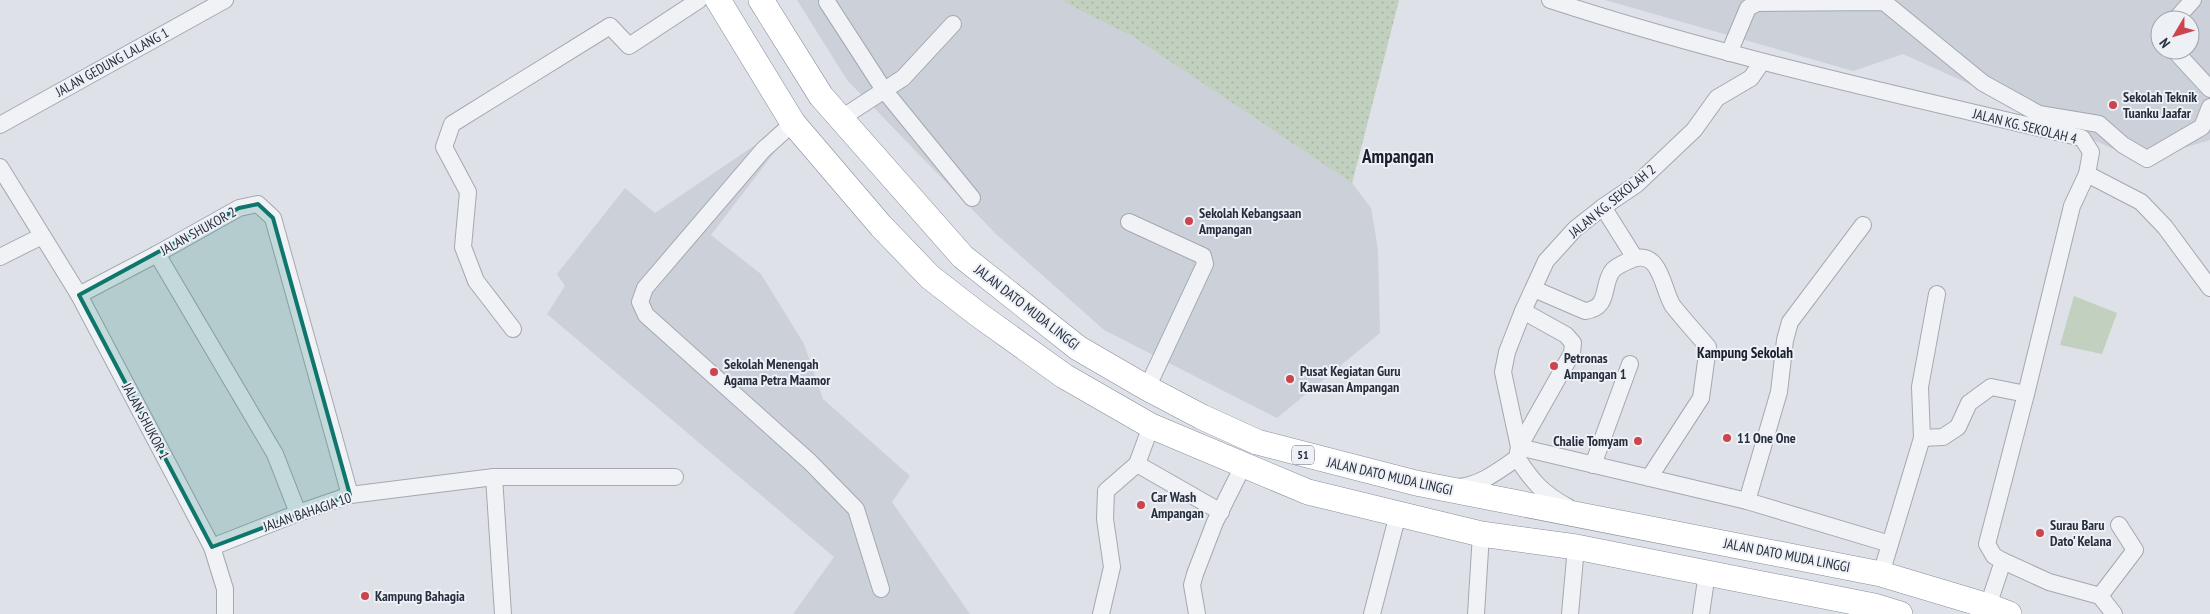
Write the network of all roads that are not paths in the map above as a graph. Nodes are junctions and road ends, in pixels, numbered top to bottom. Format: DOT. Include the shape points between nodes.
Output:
graph roads {
  1 [pos="225,0"];
  2 [pos="700,0"];
  3 [pos="718,0"];
  4 [pos="761,0"];
  5 [pos="1550,0"];
  6 [pos="2193,0"];
  7 [pos="1885,1"];
  8 [pos="827,2"];
  9 [pos="2184,10"];
  10 [pos="953,24"];
  11 [pos="1729,52"];
  12 [pos="2183,60"];
  13 [pos="1762,62"];
  14 [pos="2210,89"];
  15 [pos="884,90"];
  16 [pos="2210,107"];
  17 [pos="840,119"];
  18 [pos="793,123"];
  19 [pos="0,125"];
  20 [pos="0,168"];
  21 [pos="2086,174"];
  22 [pos="972,198"];
  23 [pos="1603,207"];
  24 [pos="1130,222"];
  25 [pos="1863,225"];
  26 [pos="42,236"];
  27 [pos="157,254"];
  28 [pos="0,257"];
  29 [pos="1635,258"];
  30 [pos="2210,288"];
  31 [pos="1534,289"];
  32 [pos="1937,294"];
  33 [pos="79,295"];
  34 [pos="1523,311"];
  35 [pos="514,329"];
  36 [pos="1630,364"];
  37 [pos="1147,388"];
  38 [pos="2026,394"];
  39 [pos="1151,426"];
  40 [pos="1922,438"];
  41 [pos="1518,453"];
  42 [pos="1137,464"];
  43 [pos="1593,465"];
  44 [pos="1243,466"];
  45 [pos="494,477"];
  46 [pos="675,477"];
  47 [pos="1649,478"];
  48 [pos="1436,488"];
  49 [pos="350,495"];
  50 [pos="1747,501"];
  51 [pos="1220,512"];
  52 [pos="298,513"];
  53 [pos="1398,514"];
  54 [pos="1582,514"];
  55 [pos="2119,524"];
  56 [pos="1481,534"];
  57 [pos="1890,544"];
  58 [pos="1576,547"];
  59 [pos="212,548"];
  60 [pos="2003,561"];
  61 [pos="1707,573"];
  62 [pos="1881,574"];
  63 [pos="881,589"];
  64 [pos="2100,596"];
  65 [pos="1999,610"];
  66 [pos="225,614"];
  67 [pos="503,614"];
  68 [pos="1101,614"];
  69 [pos="1197,614"];
  70 [pos="1372,614"];
  71 [pos="1476,614"];
  72 [pos="1570,614"];
  73 [pos="1701,614"];
  74 [pos="1900,614"];
  75 [pos="2114,614"];
  1 -- 19 [label="street, JALAN GEDUNG LALANG 1"];
  2 -- 35 [label="street" via="629,46 610,26 452,124 444,147 468,192 463,247 476,281"];
  3 -- 18 [label="highway, 51"];
  4 -- 17 [label="highway, JALAN DATO MUDA LINGGI / 51" via="820,96"];
  5 -- 11 [label="street, JALAN KG. SEKOLAH 4"];
  6 -- 9 [label="street"];
  7 -- 11 [label="street" via="1757,3 1748,8"];
  7 -- 16 [label="street" via="1983,83 2039,114 2100,124 2123,145 2148,159 2202,127"];
  8 -- 15 [label="street"];
  10 -- 15 [label="street" via="903,78"];
  11 -- 13 [label="street, JALAN KG. SEKOLAH 4"];
  12 -- 14 [label="street"];
  13 -- 21 [label="street, JALAN KG. SEKOLAH 4" via="2082,138 2091,152"];
  13 -- 23 [label="street, JALAN KG. SEKOLAH 2" via="1751,78 1717,98 1694,130 1637,184"];
  15 -- 17 [label="street"];
  15 -- 22 [label="street"];
  17 -- 37 [label="highway, JALAN DATO MUDA LINGGI / 51" via="963,257 1078,348"];
  18 -- 39 [label="highway, 51" via="881,226 930,277 1064,376"];
  18 -- 63 [label="street" via="763,150 645,288 640,302 646,315 810,462 856,509"];
  20 -- 26 [label="street"];
  21 -- 30 [label="street" via="2141,202 2165,227"];
  21 -- 38 [label="street, JALAN KG. SEKOLAH 4" via="2072,206"];
  23 -- 29 [label="street"];
  23 -- 31 [label="street, JALAN KG. SEKOLAH 2" via="1575,229 1546,261"];
  24 -- 37 [label="street" via="1203,256 1205,264"];
  25 -- 50 [label="street" via="1790,322 1779,392"];
  26 -- 28 [label="street"];
  26 -- 33 [label="street"];
  27 -- 33 [label="street, JALAN SHUKOR 2"];
  27 -- 49 [label="street, JALAN SHUKOR 2" via="239,208 258,204 273,218"];
  27 -- 52 [label="street" via="275,454"];
  29 -- 31 [label="street" via="1613,270 1600,304 1593,310 1585,310"];
  29 -- 47 [label="street" via="1650,260 1659,270 1672,304 1708,347 1701,398"];
  31 -- 34 [label="street, JALAN KG. SEKOLAH 2"];
  32 -- 40 [label="street" via="1920,388"];
  33 -- 59 [label="street, JALAN SHUKOR 1"];
  34 -- 41 [label="street, JALAN KG. SEKOLAH 2" via="1503,372"];
  34 -- 41 [label="street" via="1566,335 1573,344 1572,353"];
  36 -- 43 [label="street"];
  37 -- 48 [label="highway, JALAN DATO MUDA LINGGI / 51" via="1257,442"];
  38 -- 40 [label="street" via="1991,387 1968,403 1958,427 1942,436"];
  38 -- 60 [label="street, JALAN KG. SEKOLAH 4" via="1987,544 1994,556"];
  39 -- 42 [label="street"];
  39 -- 44 [label="highway, 51"];
  40 -- 57 [label="street"];
  41 -- 43 [label="street"];
  41 -- 48 [label="street" via="1488,478 1469,486"];
  41 -- 54 [label="street, JALAN KG. SEKOLAH 2" via="1530,478 1548,496"];
  42 -- 51 [label="street"];
  42 -- 68 [label="street" via="1106,491 1105,519 1112,566"];
  43 -- 47 [label="street"];
  44 -- 51 [label="street"];
  44 -- 53 [label="highway, 51" via="1308,492"];
  45 -- 46 [label="street, JALAN BAHAGIA 10"];
  45 -- 49 [label="street, JALAN BAHAGIA 10"];
  45 -- 67 [label="street"];
  47 -- 50 [label="street"];
  48 -- 54 [label="highway, JALAN DATO MUDA LINGGI / 51"];
  49 -- 52 [label="street, JALAN BAHAGIA 10"];
  50 -- 57 [label="street"];
  51 -- 69 [label="street" via="1192,585"];
  52 -- 59 [label="street, JALAN BAHAGIA 10"];
  53 -- 56 [label="highway, 51"];
  53 -- 70 [label="street"];
  54 -- 62 [label="highway, JALAN DATO MUDA LINGGI / 51"];
  55 -- 64 [label="street" via="2135,550"];
  56 -- 58 [label="highway, 51"];
  56 -- 71 [label="street"];
  57 -- 62 [label="street"];
  58 -- 61 [label="highway, 51"];
  58 -- 72 [label="street"];
  59 -- 66 [label="street, JALAN SHUKOR 1" via="225,589"];
  60 -- 64 [label="street" via="2049,582"];
  60 -- 65 [label="street"];
  61 -- 73 [label="street"];
  61 -- 74 [label="highway, 51"];
  62 -- 65 [label="highway, JALAN DATO MUDA LINGGI / 51"];
  64 -- 75 [label="street"];
}
